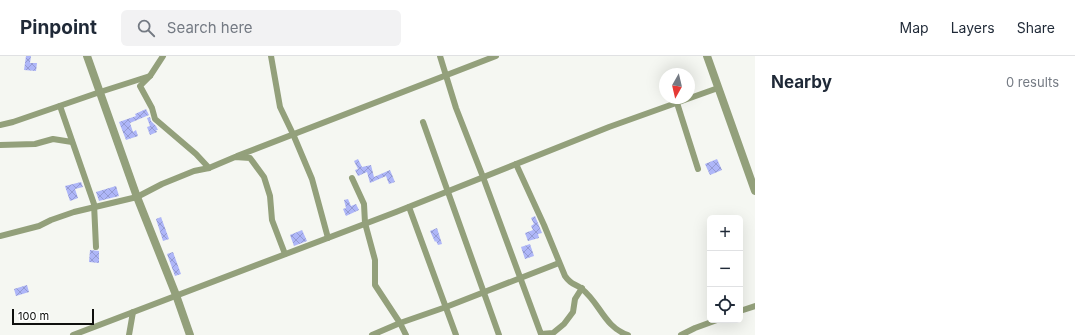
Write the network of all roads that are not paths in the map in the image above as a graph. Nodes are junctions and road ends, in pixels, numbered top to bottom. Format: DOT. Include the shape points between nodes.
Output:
graph roads {
  1 [pos="87,56"];
  2 [pos="163,56"];
  3 [pos="271,56"];
  4 [pos="440,56"];
  5 [pos="496,56"];
  6 [pos="707,56"];
  7 [pos="446,75"];
  8 [pos="150,76"];
  9 [pos="718,88"];
  10 [pos="100,92"];
  11 [pos="695,96"];
  12 [pos="673,104"];
  13 [pos="676,104"];
  14 [pos="60,106"];
  15 [pos="423,122"];
  16 [pos="0,125"];
  17 [pos="293,134"];
  18 [pos="72,142"];
  19 [pos="0,145"];
  20 [pos="235,156"];
  21 [pos="516,164"];
  22 [pos="209,168"];
  23 [pos="698,168"];
  24 [pos="483,177"];
  25 [pos="352,178"];
  26 [pos="755,191"];
  27 [pos="447,192"];
  28 [pos="137,196"];
  29 [pos="94,207"];
  30 [pos="409,207"];
  31 [pos="365,224"];
  32 [pos="0,236"];
  33 [pos="328,238"];
  34 [pos="96,247"];
  35 [pos="286,254"];
  36 [pos="559,263"];
  37 [pos="521,279"];
  38 [pos="582,288"];
  39 [pos="484,293"];
  40 [pos="176,295"];
  41 [pos="755,306"];
  42 [pos="446,307"];
  43 [pos="743,310"];
  44 [pos="133,312"];
  45 [pos="400,323"];
  46 [pos="709,323"];
  47 [pos="73,335"];
  48 [pos="129,335"];
  49 [pos="190,335"];
  50 [pos="372,335"];
  51 [pos="406,335"];
  52 [pos="456,335"];
  53 [pos="499,335"];
  54 [pos="627,335"];
  55 [pos="681,335"];
  1 -- 10 [label="street"];
  2 -- 8 [label="street"];
  3 -- 17 [label="street" via="280,107"];
  4 -- 7 [label="street"];
  5 -- 7 [label="street"];
  6 -- 9 [label="street"];
  7 -- 17 [label="street"];
  7 -- 24 [label="street"];
  8 -- 10 [label="street"];
  8 -- 22 [label="street" via="140,86 155,119"];
  9 -- 11 [label="street"];
  9 -- 26 [label="street"];
  10 -- 14 [label="street"];
  10 -- 28 [label="street"];
  12 -- 21 [label="street"];
  13 -- 23 [label="street"];
  14 -- 16 [label="street"];
  14 -- 18 [label="street"];
  15 -- 27 [label="street"];
  17 -- 20 [label="street"];
  17 -- 33 [label="street" via="316,190"];
  18 -- 19 [label="street" via="53,139 35,144"];
  18 -- 29 [label="street"];
  20 -- 22 [label="street"];
  20 -- 35 [label="street" via="250,158 264,177 270,196 272,220"];
  21 -- 24 [label="street"];
  21 -- 36 [label="street"];
  22 -- 28 [label="street" via="194,171"];
  24 -- 27 [label="street"];
  24 -- 37 [label="street"];
  25 -- 31 [label="street" via="364,204"];
  27 -- 30 [label="street"];
  27 -- 39 [label="street"];
  28 -- 29 [label="street"];
  28 -- 40 [label="street"];
  29 -- 32 [label="street"];
  29 -- 34 [label="street"];
  30 -- 31 [label="street"];
  30 -- 42 [label="street"];
  31 -- 33 [label="street"];
  31 -- 45 [label="street" via="375,260 375,285"];
  33 -- 35 [label="street"];
  35 -- 40 [label="street"];
  36 -- 37 [label="street"];
  36 -- 38 [label="street" via="570,283"];
  37 -- 38 [label="street" via="541,334 553,333 564,324 573,312 575,299"];
  37 -- 39 [label="street"];
  38 -- 54 [label="street" via="607,322"];
  39 -- 42 [label="street"];
  39 -- 53 [label="street"];
  40 -- 44 [label="street"];
  40 -- 49 [label="street"];
  41 -- 43 [label="street"];
  42 -- 45 [label="street"];
  42 -- 52 [label="street"];
  44 -- 47 [label="street"];
  44 -- 48 [label="street"];
  45 -- 50 [label="street"];
  45 -- 51 [label="street"];
  46 -- 55 [label="street"];
}
